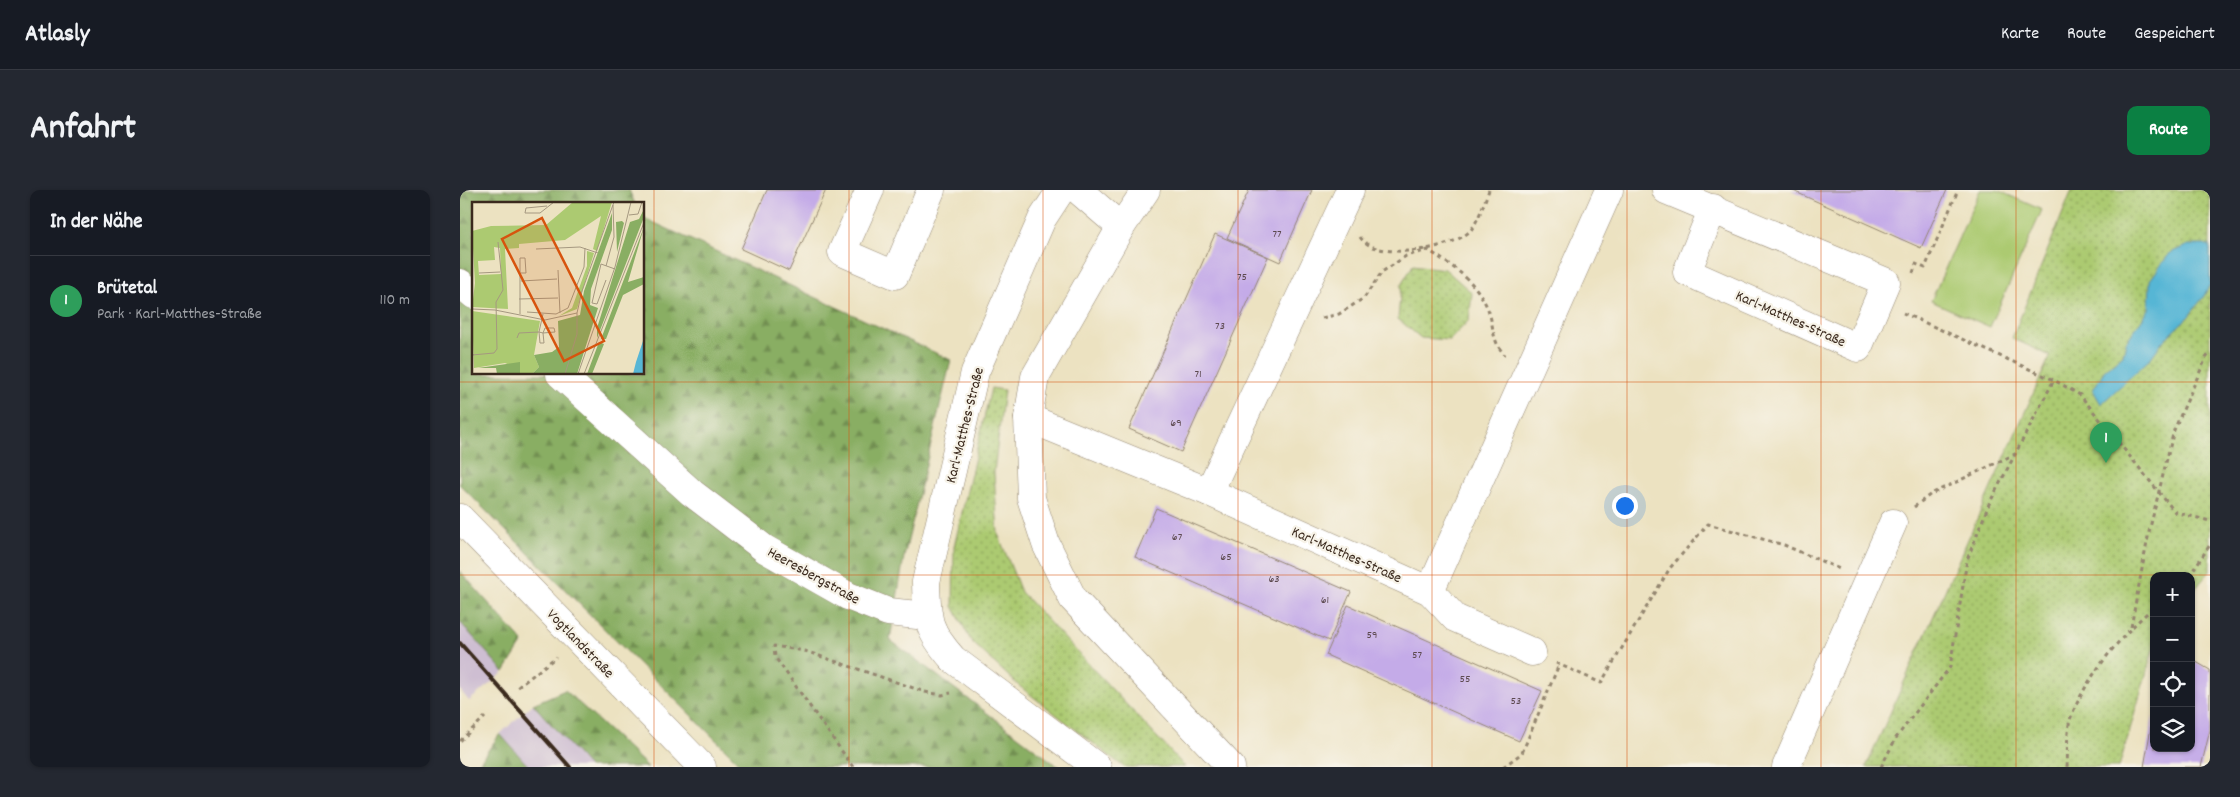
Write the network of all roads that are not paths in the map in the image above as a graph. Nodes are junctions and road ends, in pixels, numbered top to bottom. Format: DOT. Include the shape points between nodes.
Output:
graph roads {
  1 [pos="870,190"];
  2 [pos="931,190"];
  3 [pos="1061,190"];
  4 [pos="1078,190"];
  5 [pos="1146,190"];
  6 [pos="1608,190"];
  7 [pos="1666,190"];
  8 [pos="1346,200"];
  9 [pos="1713,208"];
  10 [pos="1121,227"];
  11 [pos="460,283"];
  12 [pos="472,293"];
  13 [pos="561,375"];
  14 [pos="1028,418"];
  15 [pos="1209,492"];
  16 [pos="460,518"];
  17 [pos="1893,523"];
  18 [pos="1430,591"];
  19 [pos="927,616"];
  20 [pos="1532,652"];
  21 [pos="702,767"];
  22 [pos="1097,767"];
  23 [pos="1231,767"];
  24 [pos="1786,767"];
  1 -- 2 [label="street" via="842,252 895,275"];
  3 -- 19 [label="street, Karl-Matthes-Straße" via="1042,219 975,372 926,582"];
  4 -- 10 [label="street"];
  5 -- 10 [label="street"];
  6 -- 18 [label="street"];
  7 -- 9 [label="street"];
  8 -- 15 [label="street"];
  9 -- 9 [label="street, Karl-Matthes-Straße" via="1886,282 1858,348 1686,272"];
  10 -- 14 [label="street" via="1035,377"];
  11 -- 12 [label="street"];
  13 -- 19 [label="street, Heeresbergstraße" via="692,493 765,549 848,596 888,612"];
  14 -- 15 [label="street, Karl-Matthes-Straße"];
  14 -- 23 [label="street" via="1031,498 1046,544 1073,599"];
  15 -- 18 [label="street, Karl-Matthes-Straße"];
  16 -- 21 [label="street, Vogtlandstraße"];
  17 -- 24 [label="street"];
  18 -- 20 [label="street, Karl-Matthes-Straße" via="1455,618"];
  19 -- 22 [label="street" via="936,640 953,659"];
}
